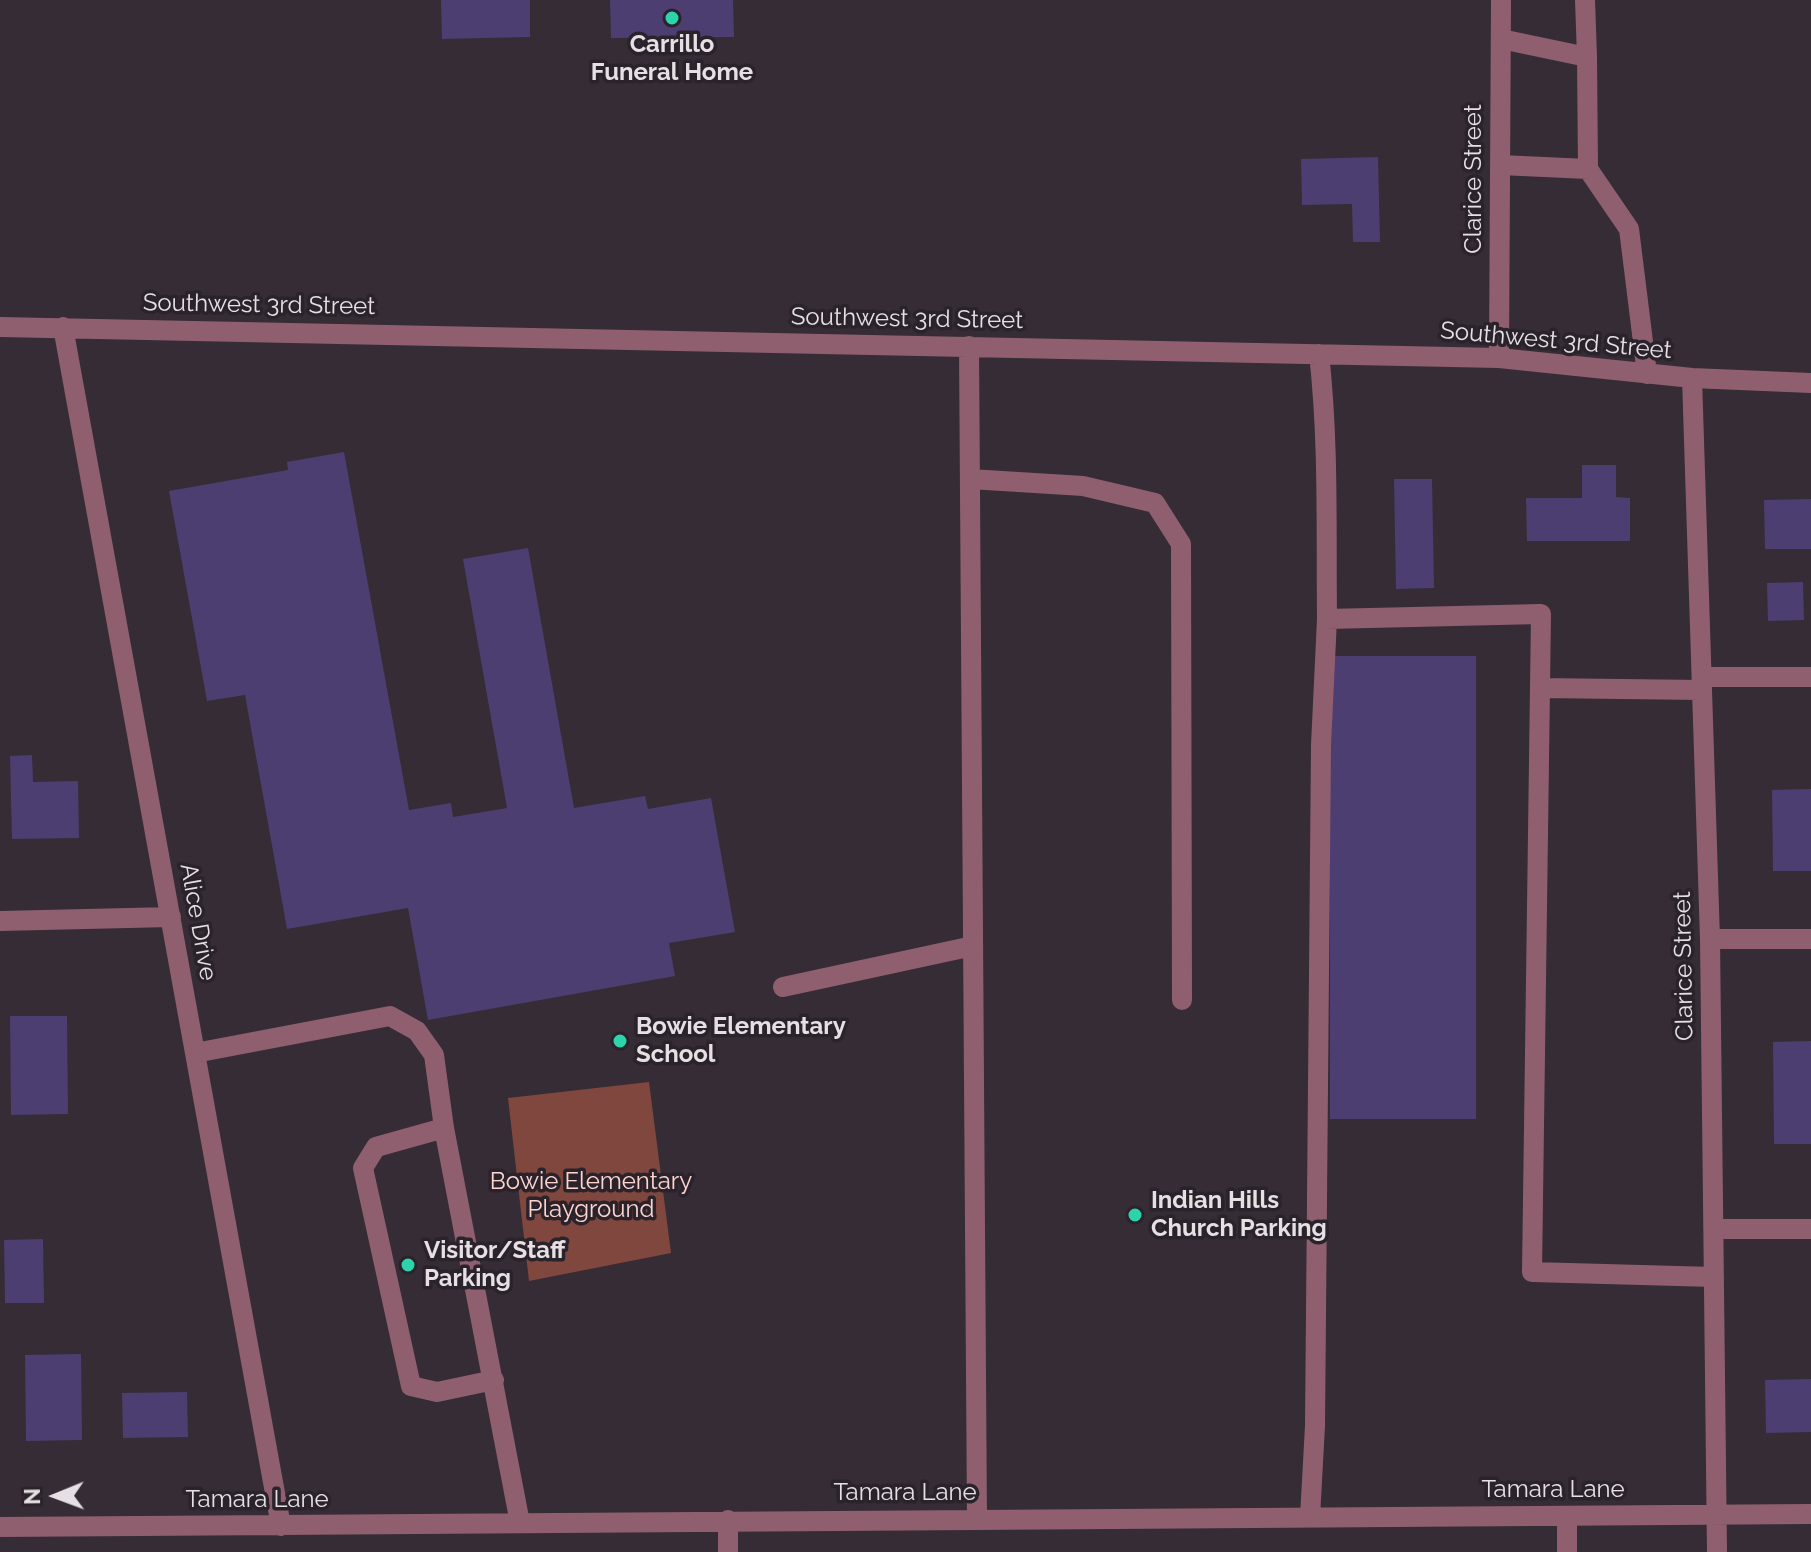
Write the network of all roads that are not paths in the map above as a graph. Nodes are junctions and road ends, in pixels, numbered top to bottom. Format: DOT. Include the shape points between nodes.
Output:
graph roads {
  1 [pos="1501,0"];
  2 [pos="1585,0"];
  3 [pos="1501,39"];
  4 [pos="1587,57"];
  5 [pos="1500,165"];
  6 [pos="1588,169"];
  7 [pos="0,327"];
  8 [pos="63,327"];
  9 [pos="969,346"];
  10 [pos="1319,354"];
  11 [pos="1499,358"];
  12 [pos="1647,374"];
  13 [pos="1692,378"];
  14 [pos="1811,383"];
  15 [pos="970,479"];
  16 [pos="1327,619"];
  17 [pos="1811,677"];
  18 [pos="1702,684"];
  19 [pos="1540,688"];
  20 [pos="171,917"];
  21 [pos="0,921"];
  22 [pos="1710,939"];
  23 [pos="1811,939"];
  24 [pos="973,946"];
  25 [pos="783,987"];
  26 [pos="1182,1000"];
  27 [pos="195,1053"];
  28 [pos="444,1128"];
  29 [pos="1714,1229"];
  30 [pos="1811,1229"];
  31 [pos="1714,1277"];
  32 [pos="494,1380"];
  33 [pos="1811,1514"];
  34 [pos="1717,1515"];
  35 [pos="1567,1516"];
  36 [pos="1310,1517"];
  37 [pos="977,1519"];
  38 [pos="728,1520"];
  39 [pos="520,1523"];
  40 [pos="281,1526"];
  41 [pos="0,1527"];
  42 [pos="728,1552"];
  43 [pos="1567,1552"];
  44 [pos="1717,1552"];
  1 -- 3 [label="street, Clarice Street"];
  2 -- 4 [label="street"];
  3 -- 4 [label="street"];
  3 -- 5 [label="street, Clarice Street"];
  4 -- 6 [label="street"];
  5 -- 6 [label="street"];
  5 -- 11 [label="street, Clarice Street"];
  6 -- 12 [label="street" via="1629,229"];
  7 -- 8 [label="street, Southwest 3rd Street"];
  8 -- 9 [label="street, Southwest 3rd Street"];
  8 -- 20 [label="street, Alice Drive"];
  9 -- 10 [label="street, Southwest 3rd Street"];
  9 -- 15 [label="street"];
  10 -- 11 [label="street, Southwest 3rd Street"];
  10 -- 16 [label="street" via="1326,419"];
  11 -- 12 [label="street, Southwest 3rd Street"];
  12 -- 13 [label="street, Southwest 3rd Street"];
  13 -- 14 [label="street, Southwest 3rd Street"];
  13 -- 18 [label="street, Clarice Street"];
  15 -- 24 [label="street"];
  15 -- 26 [label="street" via="1083,486 1155,503 1181,544"];
  16 -- 19 [label="street" via="1541,614"];
  16 -- 36 [label="street"];
  17 -- 18 [label="street"];
  18 -- 19 [label="street"];
  18 -- 22 [label="street, Clarice Street"];
  19 -- 31 [label="street" via="1532,1272"];
  20 -- 21 [label="street"];
  20 -- 27 [label="street, Alice Drive"];
  22 -- 23 [label="street"];
  22 -- 29 [label="street, Clarice Street"];
  24 -- 25 [label="street"];
  24 -- 37 [label="street"];
  27 -- 28 [label="street" via="390,1016 417,1031 434,1055"];
  27 -- 40 [label="street, Alice Drive"];
  28 -- 32 [label="street"];
  28 -- 32 [label="street" via="376,1147 363,1168 411,1386 437,1392"];
  29 -- 30 [label="street"];
  29 -- 31 [label="street, Clarice Street"];
  31 -- 34 [label="street, Clarice Street"];
  32 -- 39 [label="street"];
  33 -- 34 [label="street, Tamara Lane"];
  34 -- 35 [label="street, Tamara Lane"];
  34 -- 44 [label="street, Clarice Street"];
  35 -- 36 [label="street, Tamara Lane"];
  35 -- 43 [label="street"];
  36 -- 37 [label="street, Tamara Lane"];
  37 -- 38 [label="street, Tamara Lane"];
  38 -- 39 [label="street, Tamara Lane"];
  38 -- 42 [label="street"];
  39 -- 40 [label="street, Tamara Lane"];
  40 -- 41 [label="street, Tamara Lane"];
}
